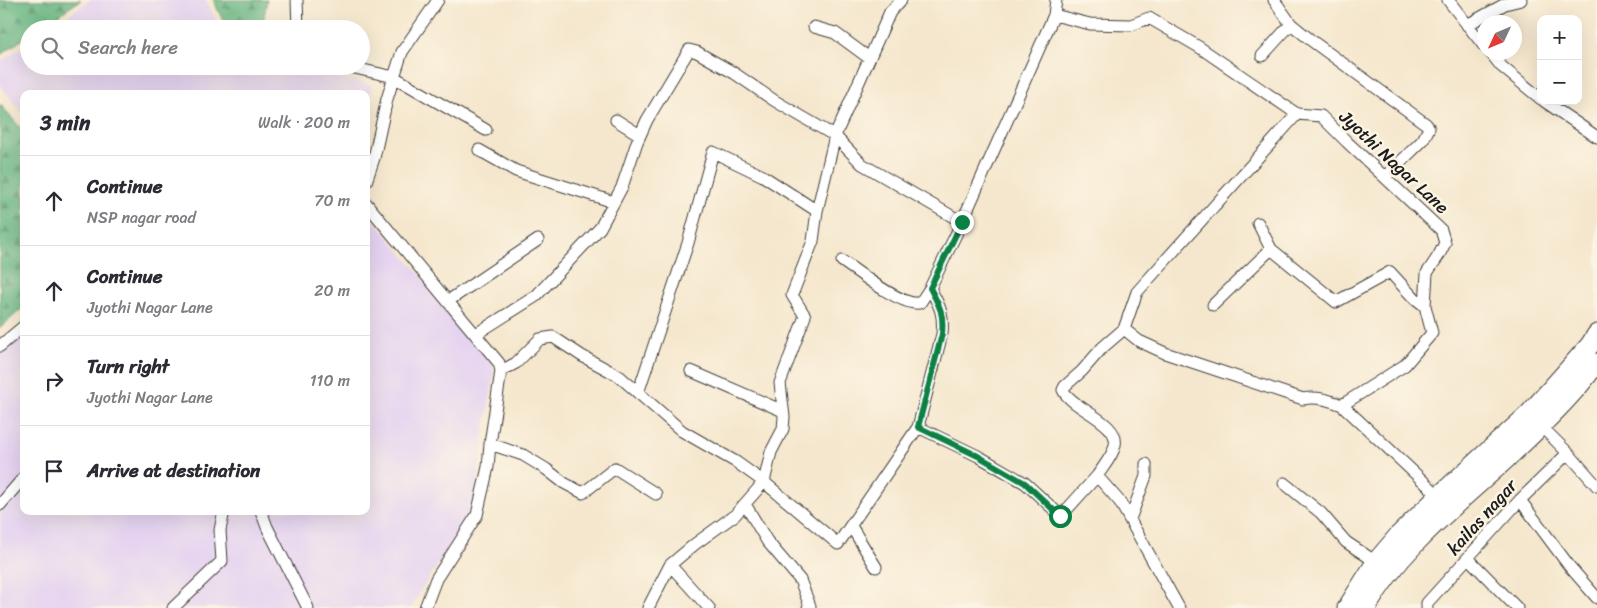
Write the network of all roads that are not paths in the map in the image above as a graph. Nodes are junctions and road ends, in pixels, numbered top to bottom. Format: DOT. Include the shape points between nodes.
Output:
graph roads {
  1 [pos="297,0"];
  2 [pos="424,0"];
  3 [pos="901,0"];
  4 [pos="1056,0"];
  5 [pos="1274,0"];
  6 [pos="1448,0"];
  7 [pos="1521,0"];
  8 [pos="436,3"];
  9 [pos="1054,15"];
  10 [pos="298,20"];
  11 [pos="1292,24"];
  12 [pos="1467,25"];
  13 [pos="814,27"];
  14 [pos="1477,37"];
  15 [pos="1262,56"];
  16 [pos="870,58"];
  17 [pos="1496,60"];
  18 [pos="370,72"];
  19 [pos="394,77"];
  20 [pos="1537,96"];
  21 [pos="1550,105"];
  22 [pos="1298,114"];
  23 [pos="616,120"];
  24 [pos="486,130"];
  25 [pos="640,135"];
  26 [pos="835,136"];
  27 [pos="1597,137"];
  28 [pos="479,150"];
  29 [pos="370,170"];
  30 [pos="1384,177"];
  31 [pos="614,202"];
  32 [pos="370,208"];
  33 [pos="817,211"];
  34 [pos="962,222"];
  35 [pos="1258,222"];
  36 [pos="538,240"];
  37 [pos="1272,249"];
  38 [pos="842,261"];
  39 [pos="930,288"];
  40 [pos="448,301"];
  41 [pos="1213,305"];
  42 [pos="1425,306"];
  43 [pos="20,329"];
  44 [pos="1124,329"];
  45 [pos="476,334"];
  46 [pos="1597,334"];
  47 [pos="0,346"];
  48 [pos="1597,363"];
  49 [pos="502,371"];
  50 [pos="691,372"];
  51 [pos="1562,377"];
  52 [pos="1575,390"];
  53 [pos="638,393"];
  54 [pos="1342,405"];
  55 [pos="783,411"];
  56 [pos="1540,426"];
  57 [pos="918,427"];
  58 [pos="490,444"];
  59 [pos="1568,453"];
  60 [pos="1146,464"];
  61 [pos="1097,476"];
  62 [pos="20,482"];
  63 [pos="764,482"];
  64 [pos="1284,483"];
  65 [pos="1597,486"];
  66 [pos="656,494"];
  67 [pos="1439,496"];
  68 [pos="1520,500"];
  69 [pos="745,504"];
  70 [pos="0,505"];
  71 [pos="223,515"];
  72 [pos="262,515"];
  73 [pos="1130,520"];
  74 [pos="851,526"];
  75 [pos="1468,558"];
  76 [pos="1376,562"];
  77 [pos="670,564"];
  78 [pos="876,567"];
  79 [pos="1597,598"];
  80 [pos="173,608"];
  81 [pos="308,608"];
  82 [pos="425,608"];
  83 [pos="648,608"];
  84 [pos="709,608"];
  85 [pos="808,608"];
  86 [pos="1179,608"];
  87 [pos="1347,608"];
  88 [pos="1366,608"];
  89 [pos="1427,608"];
  90 [pos="1518,608"];
  1 -- 10 [label="street"];
  2 -- 8 [label="street"];
  3 -- 16 [label="street" via="890,12"];
  4 -- 9 [label="street"];
  5 -- 11 [label="street"];
  6 -- 12 [label="street"];
  7 -- 12 [label="street" via="1505,4"];
  8 -- 19 [label="street" via="402,52"];
  9 -- 22 [label="street, Jyothi Nagar Lane" via="1090,24 1131,25 1149,18 1199,47"];
  9 -- 34 [label="street"];
  11 -- 15 [label="street"];
  11 -- 30 [label="street" via="1429,128 1423,140"];
  12 -- 14 [label="street"];
  13 -- 16 [label="street" via="835,33"];
  16 -- 26 [label="street"];
  17 -- 20 [label="street"];
  18 -- 19 [label="street"];
  19 -- 24 [label="street"];
  19 -- 29 [label="street"];
  21 -- 27 [label="street"];
  22 -- 30 [label="street, Jyothi Nagar Lane" via="1321,116"];
  22 -- 44 [label="street" via="1136,292"];
  23 -- 25 [label="street"];
  25 -- 26 [label="street" via="689,50 734,73"];
  25 -- 31 [label="street"];
  26 -- 33 [label="street"];
  26 -- 34 [label="street" via="862,164"];
  28 -- 31 [label="street" via="516,171"];
  30 -- 42 [label="street, Jyothi Nagar Lane" via="1441,230 1444,237 1440,255 1427,273"];
  31 -- 45 [label="street" via="600,228 536,296"];
  32 -- 40 [label="street"];
  33 -- 53 [label="street" via="764,176 713,152 688,243"];
  33 -- 55 [label="street" via="813,242 792,296 805,316 780,383"];
  34 -- 39 [label="street"];
  35 -- 37 [label="street"];
  36 -- 40 [label="street"];
  37 -- 41 [label="street"];
  37 -- 42 [label="street" via="1336,302 1390,272"];
  38 -- 39 [label="street" via="886,291 913,304 920,304"];
  39 -- 57 [label="street" via="943,318 942,334"];
  40 -- 45 [label="street"];
  42 -- 54 [label="street, Jyothi Nagar Lane" via="1432,333 1405,365"];
  43 -- 47 [label="street"];
  44 -- 54 [label="street" via="1139,341 1165,352 1303,399 1324,398"];
  44 -- 61 [label="street" via="1063,388 1068,398 1110,428 1116,439 1114,450"];
  45 -- 49 [label="street" via="500,363"];
  46 -- 51 [label="main road"];
  48 -- 52 [label="main road"];
  49 -- 53 [label="street" via="516,363 540,339 553,337 619,376"];
  49 -- 58 [label="street"];
  50 -- 55 [label="street"];
  51 -- 52 [label="main road"];
  51 -- 67 [label="main road" via="1529,414"];
  52 -- 56 [label="main road"];
  53 -- 63 [label="street" via="682,431"];
  54 -- 67 [label="street"];
  55 -- 63 [label="street" via="783,429 771,452"];
  56 -- 59 [label="street"];
  56 -- 88 [label="main road" via="1447,511 1404,556"];
  57 -- 61 [label="street" via="1025,483 1060,516"];
  57 -- 74 [label="street"];
  58 -- 66 [label="street" via="523,455 583,493 615,468"];
  58 -- 82 [label="street" via="477,514 436,580"];
  59 -- 65 [label="street"];
  59 -- 68 [label="street, kailas nagar"];
  60 -- 73 [label="street" via="1146,476"];
  61 -- 73 [label="street" via="1120,502"];
  62 -- 70 [label="street"];
  63 -- 69 [label="street"];
  63 -- 74 [label="street" via="838,544"];
  64 -- 76 [label="street" via="1321,513 1346,542"];
  67 -- 76 [label="main road"];
  68 -- 75 [label="street, kailas nagar"];
  68 -- 79 [label="street"];
  69 -- 77 [label="street"];
  69 -- 85 [label="street" via="767,541 800,580"];
  71 -- 80 [label="street" via="220,530 222,561"];
  72 -- 81 [label="street"];
  73 -- 86 [label="street"];
  74 -- 78 [label="street"];
  75 -- 89 [label="street, kailas nagar"];
  75 -- 90 [label="street"];
  76 -- 87 [label="main road"];
  77 -- 83 [label="street"];
  77 -- 84 [label="street"];
}
